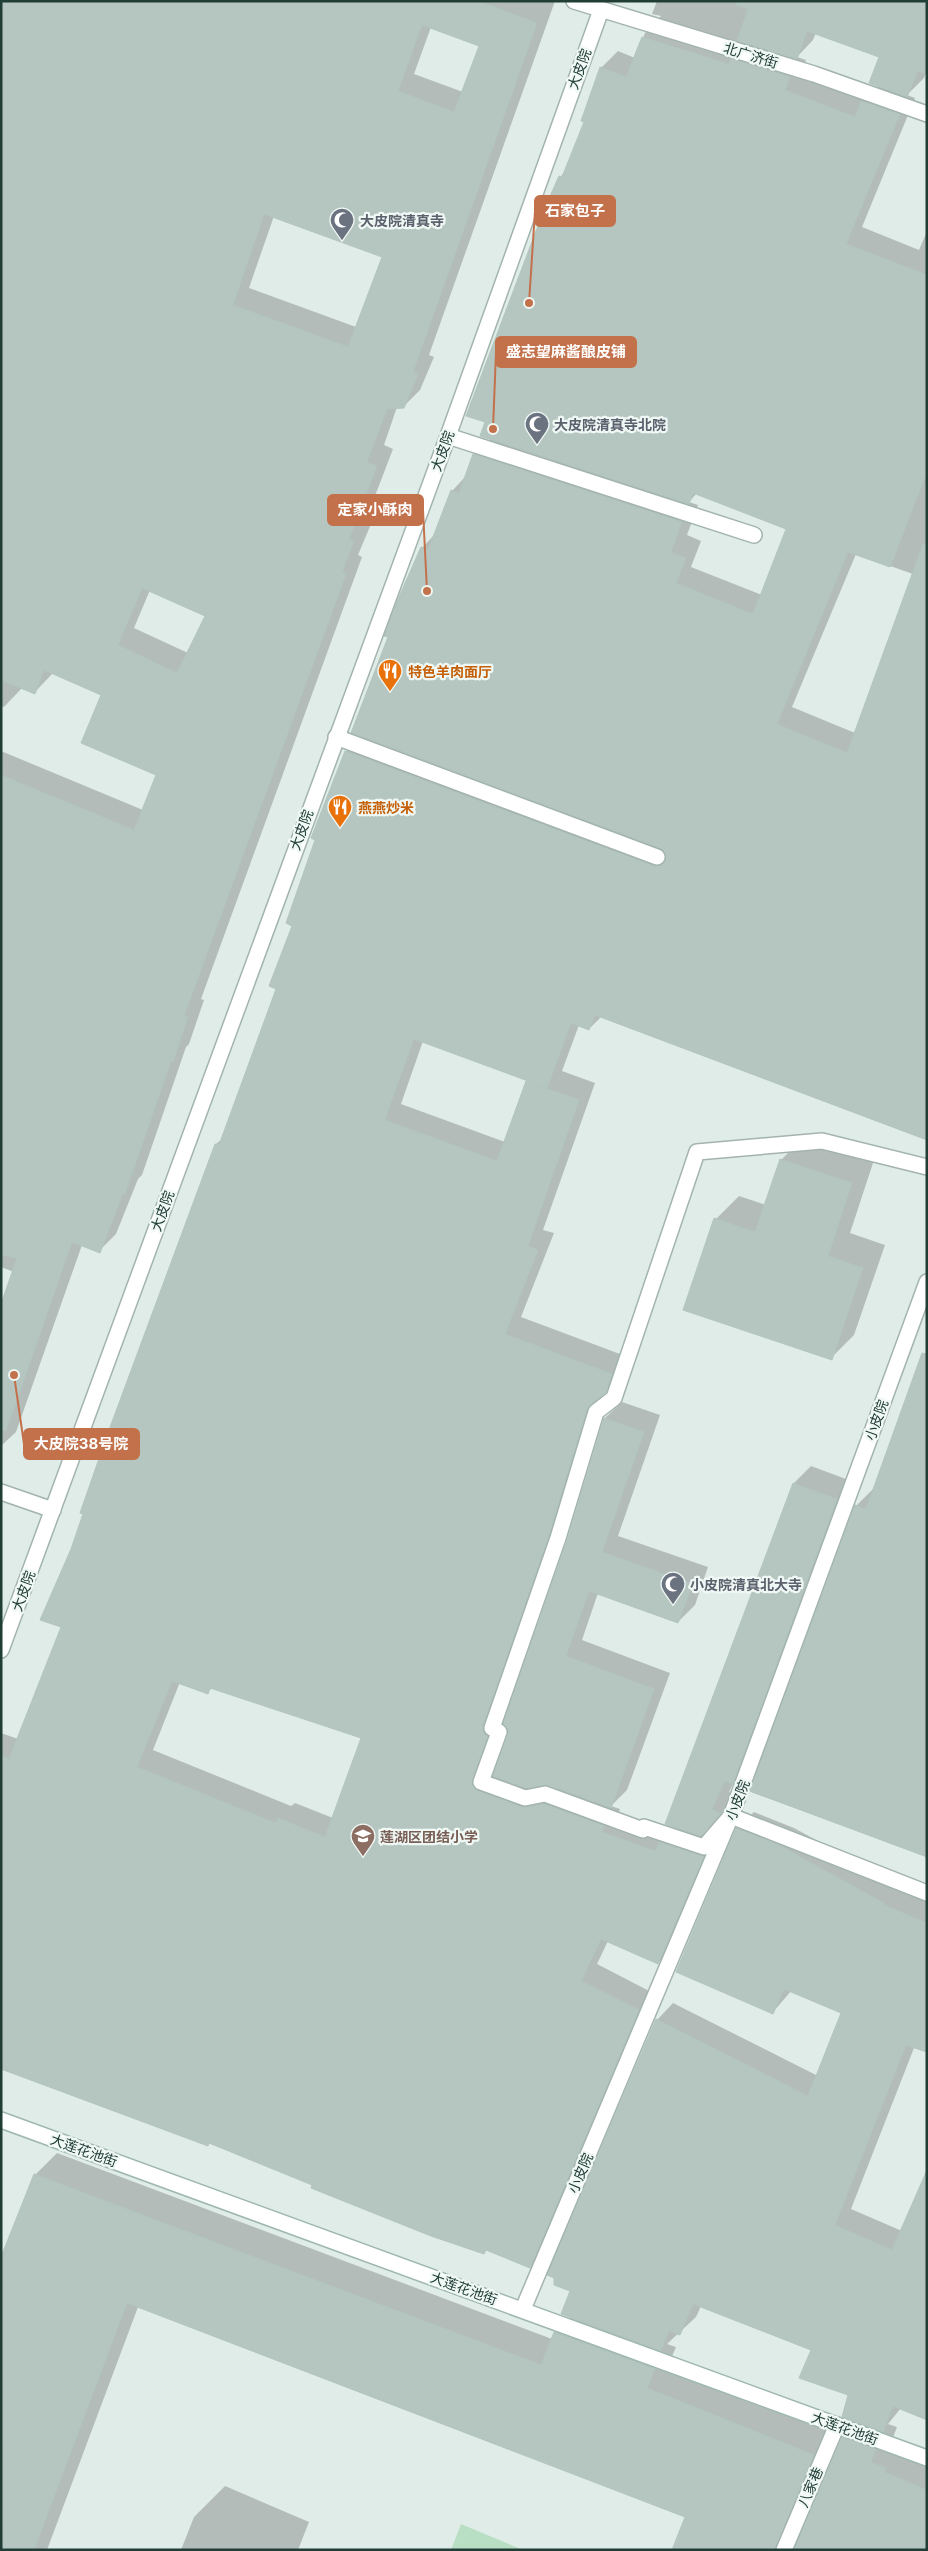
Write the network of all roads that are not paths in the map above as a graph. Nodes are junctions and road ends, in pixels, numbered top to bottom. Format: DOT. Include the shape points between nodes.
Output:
graph roads {
  1 [pos="574,1"];
  2 [pos="601,10"];
  3 [pos="927,114"];
  4 [pos="448,436"];
  5 [pos="754,535"];
  6 [pos="336,736"];
  7 [pos="657,857"];
  8 [pos="927,1167"];
  9 [pos="927,1282"];
  10 [pos="1,1492"];
  11 [pos="53,1510"];
  12 [pos="1,1650"];
  13 [pos="731,1816"];
  14 [pos="927,1893"];
  15 [pos="1,2120"];
  16 [pos="522,2309"];
  17 [pos="837,2425"];
  18 [pos="927,2458"];
  19 [pos="784,2550"];
  1 -- 2 [label="street, 北广济街"];
  2 -- 3 [label="street, 北广济街" via="814,74"];
  2 -- 4 [label="street, 大皮院"];
  4 -- 5 [label="street"];
  4 -- 6 [label="street, 大皮院"];
  6 -- 7 [label="street"];
  6 -- 11 [label="street, 大皮院"];
  8 -- 13 [label="street" via="822,1141 697,1152 614,1398 596,1412 558,1538 492,1728 499,1732 482,1782 525,1798 545,1794 643,1830 644,1827 704,1847"];
  9 -- 13 [label="street, 小皮院"];
  10 -- 11 [label="street"];
  11 -- 12 [label="street, 大皮院"];
  13 -- 14 [label="street"];
  13 -- 16 [label="street, 小皮院"];
  15 -- 16 [label="street, 大莲花池街"];
  16 -- 17 [label="street, 大莲花池街"];
  17 -- 18 [label="street, 大莲花池街"];
  17 -- 19 [label="street, 八家巷"];
}
